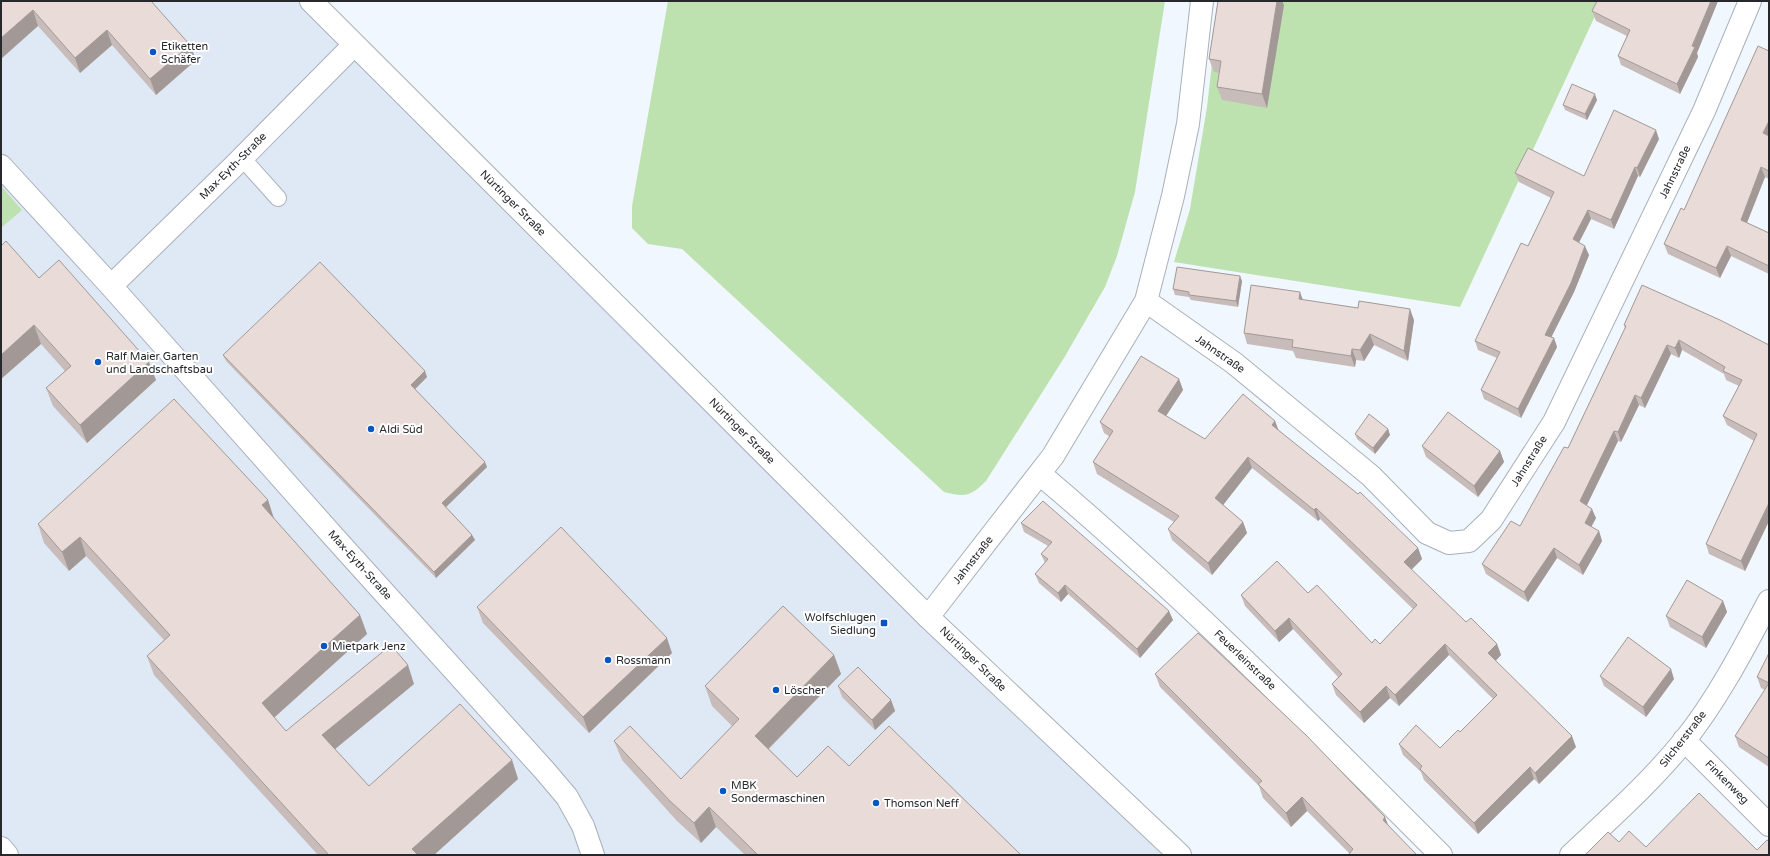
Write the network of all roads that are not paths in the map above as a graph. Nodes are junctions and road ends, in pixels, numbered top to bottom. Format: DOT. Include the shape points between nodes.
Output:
graph roads {
  1 [pos="311,1"];
  2 [pos="1202,1"];
  3 [pos="1750,1"];
  4 [pos="354,45"];
  5 [pos="242,158"];
  6 [pos="1,166"];
  7 [pos="278,198"];
  8 [pos="111,286"];
  9 [pos="1146,301"];
  10 [pos="1040,474"];
  11 [pos="1769,601"];
  12 [pos="928,617"];
  13 [pos="1684,740"];
  14 [pos="1769,825"];
  15 [pos="1,848"];
  16 [pos="7,855"];
  17 [pos="593,855"];
  18 [pos="1180,855"];
  19 [pos="1441,855"];
  20 [pos="1570,855"];
  1 -- 4 [label="street, Nürtinger Straße"];
  2 -- 9 [label="street, Jahnstraße" via="1188,124 1173,196"];
  3 -- 9 [label="street, Jahnstraße" via="1704,111 1554,422 1492,520 1469,541 1449,543 1428,533 1371,476 1302,418 1234,363"];
  4 -- 5 [label="street, Max-Eyth-Straße"];
  4 -- 12 [label="street, Nürtinger Straße"];
  5 -- 7 [label="lane"];
  5 -- 8 [label="street, Max-Eyth-Straße"];
  6 -- 8 [label="street, Max-Eyth-Straße"];
  8 -- 17 [label="street, Max-Eyth-Straße" via="545,771 567,797 583,826"];
  9 -- 10 [label="street, Jahnstraße"];
  10 -- 12 [label="street, Jahnstraße"];
  10 -- 19 [label="street, Feuerleinstraße" via="1106,529 1237,652"];
  11 -- 13 [label="street, Silcherstraße" via="1706,709"];
  12 -- 18 [label="street, Nürtinger Straße"];
  13 -- 14 [label="street, Finkenweg"];
  13 -- 20 [label="street, Silcherstraße" via="1656,774"];
  15 -- 16 [label="street"];
}
